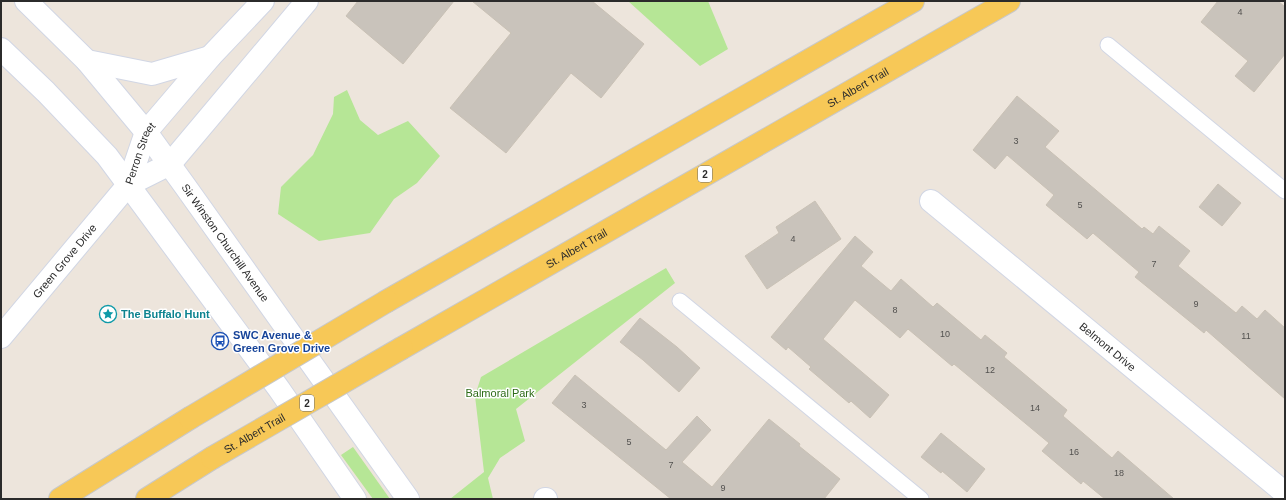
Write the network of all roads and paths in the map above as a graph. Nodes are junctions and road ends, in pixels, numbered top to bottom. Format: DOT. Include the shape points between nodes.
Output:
graph roads {
  1 [pos="26,1"];
  2 [pos="263,1"];
  3 [pos="307,1"];
  4 [pos="913,1"];
  5 [pos="1009,1"];
  6 [pos="1108,45"];
  7 [pos="1,49"];
  8 [pos="210,57"];
  9 [pos="87,61"];
  10 [pos="146,132"];
  11 [pos="170,164"];
  12 [pos="128,185"];
  13 [pos="1285,191"];
  14 [pos="931,200"];
  15 [pos="680,301"];
  16 [pos="1,337"];
  17 [pos="1285,493"];
  18 [pos="60,499"];
  19 [pos="147,499"];
  20 [pos="355,499"];
  21 [pos="408,499"];
  22 [pos="921,499"];
  1 -- 9 [label="main road, Sir Winston Churchill Avenue"];
  2 -- 8 [label="main road, Perron Street"];
  3 -- 11 [label="main road, Perron Street"];
  4 -- 18 [label="main road, bridge" via="387,301"];
  5 -- 19 [label="main road, St. Albert Trail / 2, bridge" via="402,348 212,458"];
  6 -- 13 [label="lane"];
  7 -- 12 [label="main road" via="107,156"];
  8 -- 9 [label="main road" via="152,74"];
  8 -- 10 [label="main road, Perron Street"];
  9 -- 10 [label="main road, Sir Winston Churchill Avenue"];
  10 -- 11 [label="main road, Sir Winston Churchill Avenue"];
  10 -- 12 [label="main road, Perron Street"];
  11 -- 12 [label="main road, Perron Street"];
  11 -- 21 [label="main road, Sir Winston Churchill Avenue"];
  12 -- 16 [label="main road, Green Grove Drive"];
  12 -- 20 [label="main road" via="279,389"];
  14 -- 17 [label="main road, Belmont Drive"];
  15 -- 22 [label="lane"];
}
